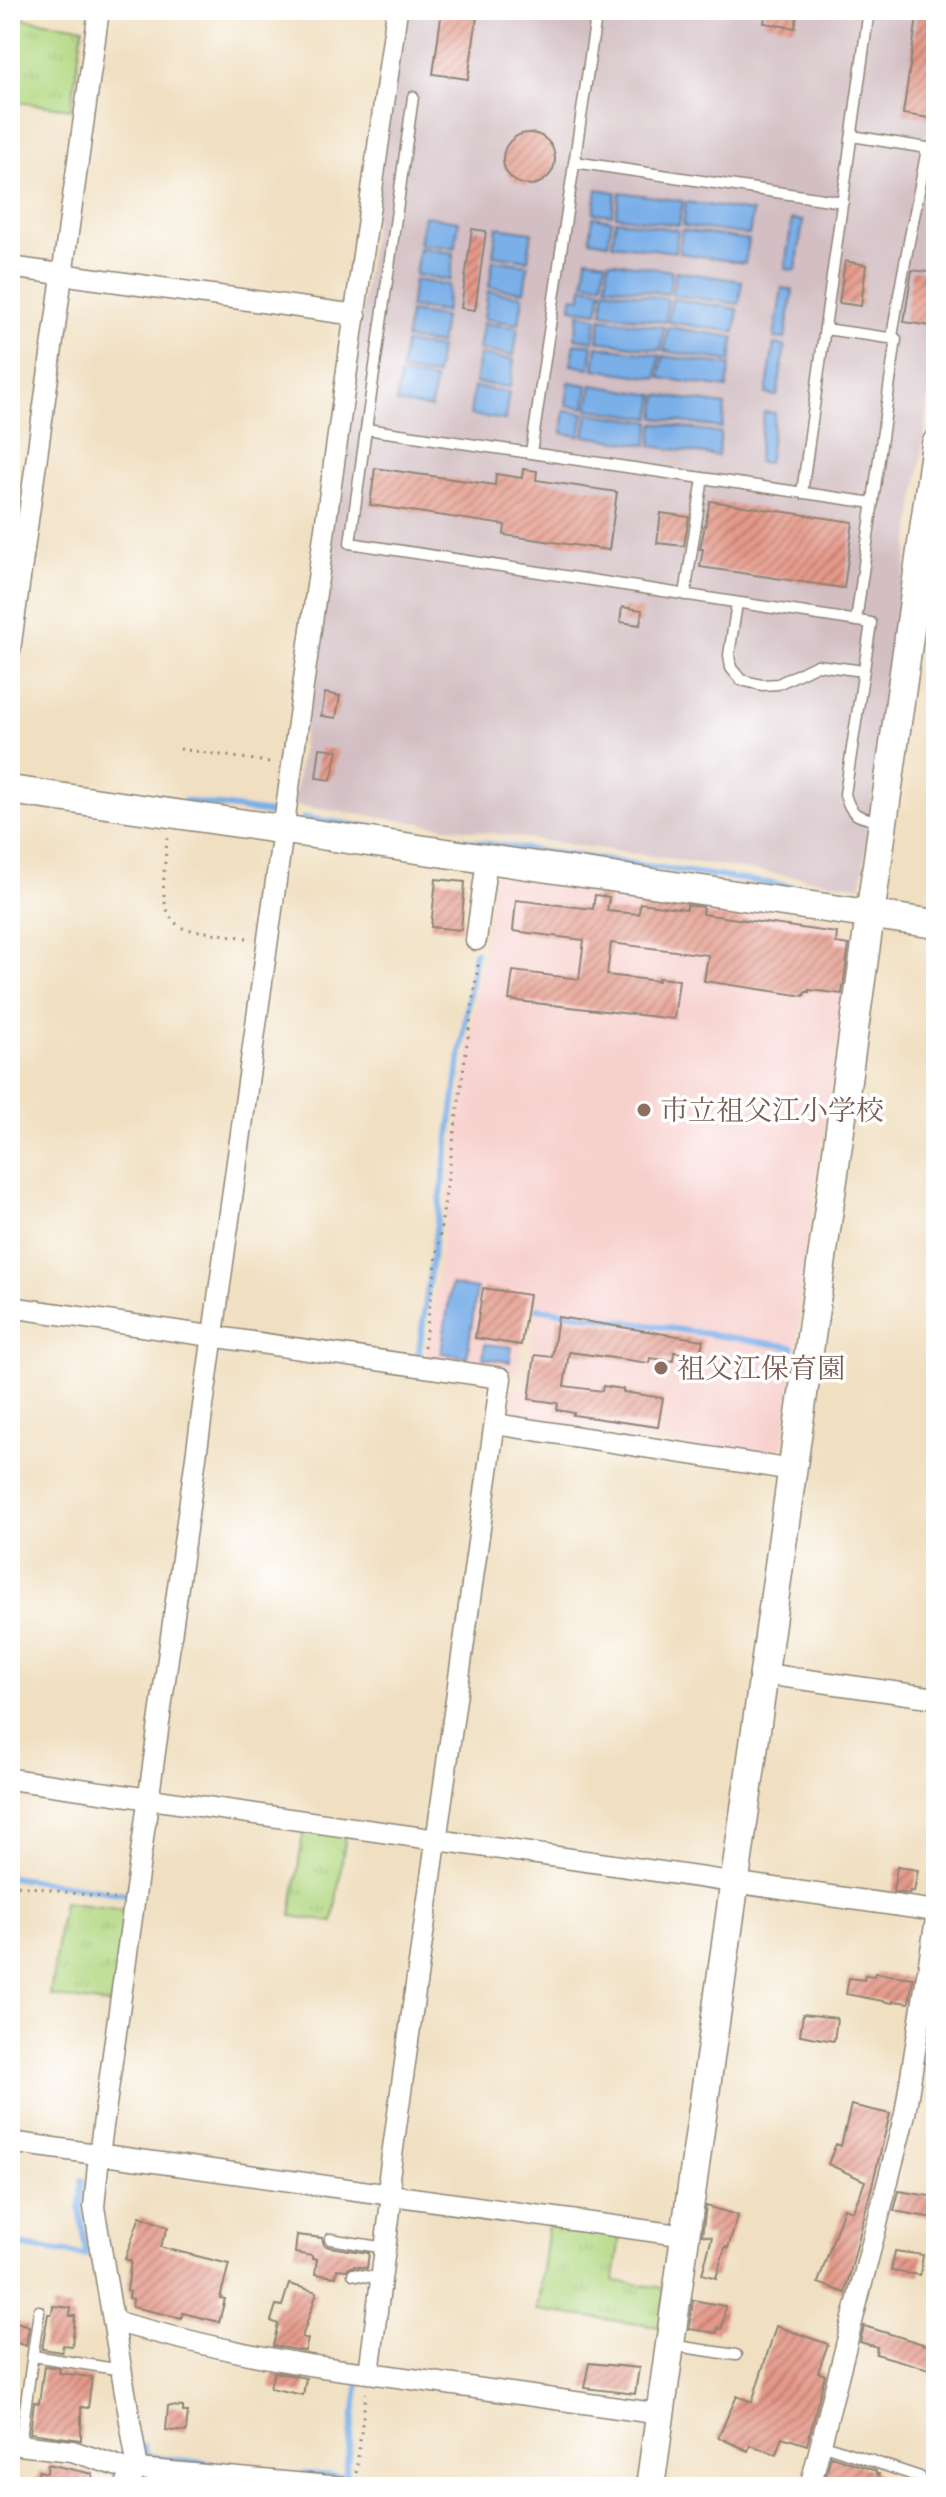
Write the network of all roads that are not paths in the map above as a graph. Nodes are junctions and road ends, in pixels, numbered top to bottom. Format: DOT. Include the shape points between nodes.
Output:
graph roads {
  1 [pos="99,10"];
  2 [pos="397,10"];
  3 [pos="597,10"];
  4 [pos="869,10"];
  5 [pos="413,97"];
  6 [pos="852,136"];
  7 [pos="574,162"];
  8 [pos="843,202"];
  9 [pos="10,267"];
  10 [pos="61,274"];
  11 [pos="356,315"];
  12 [pos="825,329"];
  13 [pos="892,338"];
  14 [pos="366,429"];
  15 [pos="936,444"];
  16 [pos="531,453"];
  17 [pos="703,478"];
  18 [pos="933,483"];
  19 [pos="802,493"];
  20 [pos="873,503"];
  21 [pos="685,595"];
  22 [pos="737,603"];
  23 [pos="856,621"];
  24 [pos="10,650"];
  25 [pos="864,671"];
  26 [pos="10,790"];
  27 [pos="882,821"];
  28 [pos="282,831"];
  29 [pos="487,860"];
  30 [pos="869,915"];
  31 [pos="936,924"];
  32 [pos="476,940"];
  33 [pos="10,1307"];
  34 [pos="211,1337"];
  35 [pos="495,1424"];
  36 [pos="793,1470"];
  37 [pos="765,1674"];
  38 [pos="936,1698"];
  39 [pos="10,1779"];
  40 [pos="148,1800"];
  41 [pos="436,1841"];
  42 [pos="737,1882"];
  43 [pos="936,1911"];
  44 [pos="936,1919"];
  45 [pos="10,2142"];
  46 [pos="99,2155"];
  47 [pos="392,2195"];
  48 [pos="686,2236"];
  49 [pos="330,2239"];
  50 [pos="385,2248"];
  51 [pos="353,2274"];
  52 [pos="381,2279"];
  53 [pos="39,2311"];
  54 [pos="113,2321"];
  55 [pos="670,2345"];
  56 [pos="736,2355"];
  57 [pos="33,2356"];
  58 [pos="122,2370"];
  59 [pos="369,2373"];
  60 [pos="661,2414"];
  61 [pos="821,2444"];
  62 [pos="15,2445"];
  63 [pos="133,2476"];
  64 [pos="920,2477"];
  65 [pos="343,2485"];
  66 [pos="650,2487"];
  67 [pos="810,2487"];
  1 -- 10 [label="street"];
  2 -- 11 [label="street"];
  3 -- 7 [label="lane"];
  4 -- 6 [label="lane"];
  5 -- 14 [label="lane"];
  6 -- 8 [label="lane"];
  6 -- 13 [label="lane" via="927,148"];
  7 -- 8 [label="lane"];
  7 -- 16 [label="lane"];
  8 -- 12 [label="lane"];
  9 -- 10 [label="street"];
  10 -- 11 [label="street"];
  10 -- 24 [label="street"];
  11 -- 28 [label="street"];
  12 -- 13 [label="lane"];
  12 -- 19 [label="lane"];
  13 -- 20 [label="lane" via="896,339"];
  14 -- 16 [label="lane"];
  14 -- 21 [label="lane" via="350,543"];
  15 -- 18 [label="street"];
  16 -- 17 [label="lane"];
  17 -- 19 [label="lane"];
  17 -- 21 [label="lane"];
  18 -- 27 [label="street"];
  19 -- 20 [label="lane"];
  20 -- 23 [label="lane"];
  21 -- 22 [label="lane"];
  22 -- 23 [label="lane"];
  22 -- 25 [label="lane" via="729,655 741,680 778,684 817,665"];
  23 -- 25 [label="lane" via="871,623"];
  25 -- 27 [label="lane" via="845,794 849,808 861,818"];
  26 -- 28 [label="street"];
  27 -- 30 [label="street"];
  28 -- 29 [label="street"];
  28 -- 34 [label="street"];
  29 -- 30 [label="street"];
  29 -- 32 [label="street"];
  30 -- 31 [label="street"];
  30 -- 36 [label="street"];
  33 -- 34 [label="street"];
  34 -- 35 [label="street" via="501,1378"];
  34 -- 40 [label="street"];
  35 -- 36 [label="street"];
  35 -- 41 [label="street"];
  36 -- 37 [label="street"];
  37 -- 38 [label="street"];
  37 -- 42 [label="street"];
  39 -- 40 [label="street"];
  40 -- 41 [label="street"];
  40 -- 46 [label="street"];
  41 -- 42 [label="street"];
  41 -- 47 [label="street" via="389,2177"];
  42 -- 43 [label="street"];
  42 -- 48 [label="street"];
  44 -- 61 [label="street" via="899,2145"];
  45 -- 46 [label="street"];
  46 -- 47 [label="street"];
  46 -- 54 [label="street" via="94,2207"];
  47 -- 48 [label="street"];
  47 -- 50 [label="street"];
  48 -- 55 [label="street"];
  49 -- 50 [label="lane"];
  50 -- 52 [label="street"];
  51 -- 52 [label="lane"];
  52 -- 59 [label="street"];
  53 -- 57 [label="lane"];
  54 -- 58 [label="street"];
  54 -- 59 [label="street" via="260,2357"];
  55 -- 56 [label="lane"];
  55 -- 60 [label="street"];
  57 -- 58 [label="lane"];
  57 -- 62 [label="lane"];
  58 -- 63 [label="street"];
  59 -- 60 [label="street"];
  60 -- 66 [label="street"];
  61 -- 64 [label="lane"];
  61 -- 67 [label="street"];
  62 -- 63 [label="street" via="72,2451"];
  63 -- 65 [label="street"];
}
